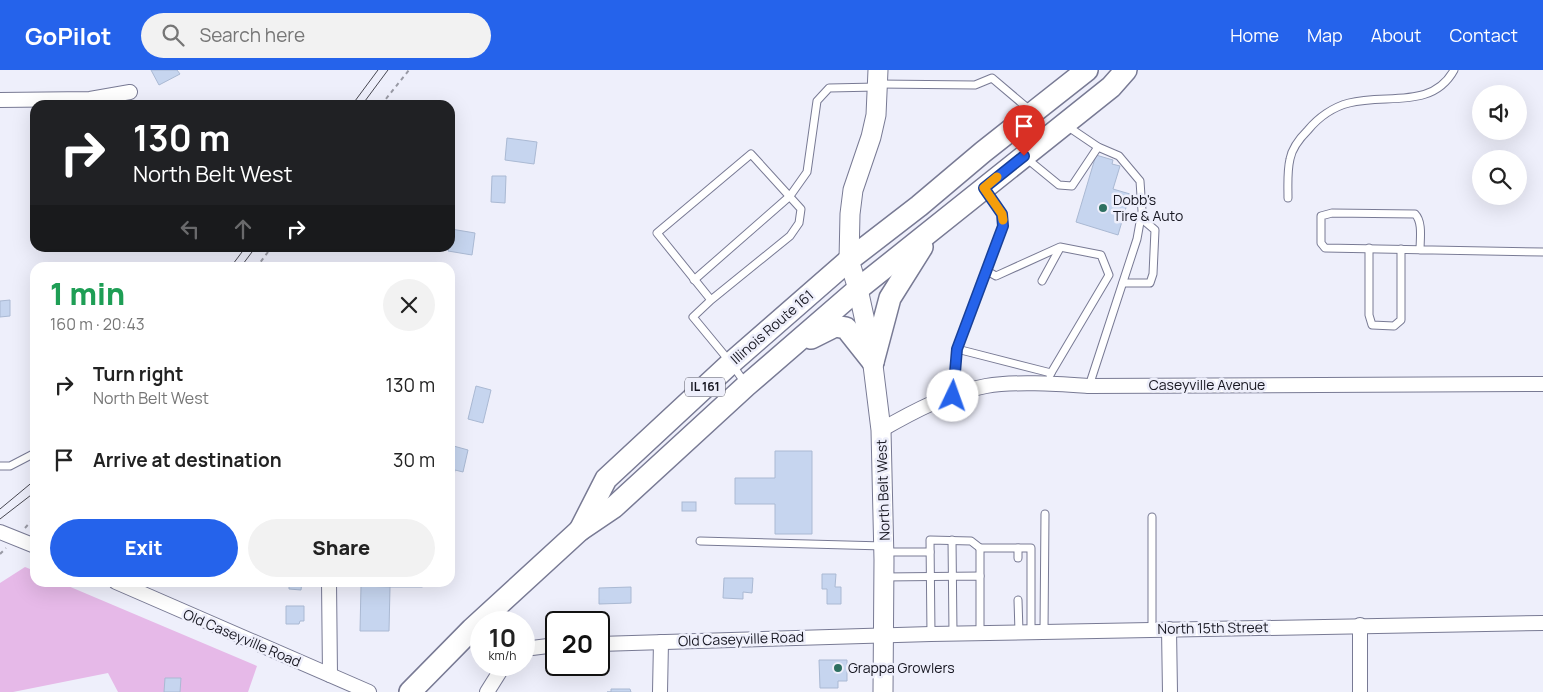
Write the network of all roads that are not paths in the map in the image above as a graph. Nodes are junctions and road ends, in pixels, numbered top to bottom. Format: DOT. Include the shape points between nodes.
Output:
graph roads {
  1 [pos="1087,70"];
  2 [pos="1126,70"];
  3 [pos="1454,70"];
  4 [pos="878,80"];
  5 [pos="130,92"];
  6 [pos="0,100"];
  7 [pos="1034,113"];
  8 [pos="1065,124"];
  9 [pos="1098,147"];
  10 [pos="1024,156"];
  11 [pos="984,188"];
  12 [pos="790,196"];
  13 [pos="1288,198"];
  14 [pos="1141,218"];
  15 [pos="938,225"];
  16 [pos="1060,247"];
  17 [pos="1369,248"];
  18 [pos="1401,249"];
  19 [pos="1420,250"];
  20 [pos="1543,252"];
  21 [pos="848,260"];
  22 [pos="987,272"];
  23 [pos="996,276"];
  24 [pos="1006,279"];
  25 [pos="694,280"];
  26 [pos="1042,281"];
  27 [pos="1123,283"];
  28 [pos="858,289"];
  29 [pos="711,300"];
  30 [pos="789,349"];
  31 [pos="957,349"];
  32 [pos="873,362"];
  33 [pos="731,363"];
  34 [pos="1048,378"];
  35 [pos="1543,384"];
  36 [pos="747,385"];
  37 [pos="1089,386"];
  38 [pos="953,396"];
  39 [pos="881,430"];
  40 [pos="30,456"];
  41 [pos="0,466"];
  42 [pos="1045,514"];
  43 [pos="1152,517"];
  44 [pos="580,530"];
  45 [pos="0,532"];
  46 [pos="700,540"];
  47 [pos="952,540"];
  48 [pos="30,544"];
  49 [pos="980,548"];
  50 [pos="1018,548"];
  51 [pos="884,549"];
  52 [pos="930,552"];
  53 [pos="1018,558"];
  54 [pos="952,576"];
  55 [pos="980,576"];
  56 [pos="884,577"];
  57 [pos="930,577"];
  58 [pos="128,587"];
  59 [pos="329,587"];
  60 [pos="1018,600"];
  61 [pos="498,611"];
  62 [pos="1543,623"];
  63 [pos="1360,625"];
  64 [pos="1152,629"];
  65 [pos="1169,629"];
  66 [pos="1031,632"];
  67 [pos="953,633"];
  68 [pos="980,633"];
  69 [pos="931,634"];
  70 [pos="883,635"];
  71 [pos="470,638"];
  72 [pos="661,642"];
  73 [pos="610,644"];
  74 [pos="330,675"];
  75 [pos="497,676"];
  76 [pos="369,692"];
  77 [pos="410,692"];
  78 [pos="487,692"];
  79 [pos="660,692"];
  80 [pos="883,692"];
  81 [pos="1170,692"];
  82 [pos="1360,692"];
  1 -- 7 [label="main road, IL 161"];
  2 -- 8 [label="main road, IL 161" via="1111,87"];
  3 -- 13 [label="lane" via="1450,78 1432,92 1409,98 1352,102 1320,118 1297,142 1291,154"];
  4 -- 7 [label="lane" via="975,85 992,78"];
  4 -- 12 [label="lane" via="830,88 817,100 808,172"];
  4 -- 21 [label="main road" via="872,137 853,190"];
  5 -- 6 [label="street" via="90,99"];
  7 -- 21 [label="main road, IL 161"];
  8 -- 9 [label="lane"];
  8 -- 10 [label="main road, IL 161"];
  9 -- 10 [label="lane" via="1072,186 1059,185"];
  9 -- 14 [label="lane" via="1119,156 1140,181"];
  10 -- 11 [label="main road, IL 161"];
  11 -- 15 [label="main road, IL 161"];
  11 -- 22 [label="lane" via="1003,220"];
  12 -- 25 [label="lane"];
  12 -- 25 [label="lane" via="752,154 657,233"];
  12 -- 29 [label="lane" via="801,209 799,224 790,236"];
  14 -- 27 [label="lane"];
  14 -- 27 [label="lane" via="1155,230 1153,274 1150,283"];
  15 -- 28 [label="main road, IL 161"];
  15 -- 32 [label="main road" via="904,272 890,298"];
  16 -- 23 [label="lane"];
  16 -- 26 [label="lane"];
  16 -- 34 [label="lane" via="1101,255 1109,275"];
  17 -- 18 [label="lane"];
  17 -- 18 [label="lane" via="1369,315 1372,325 1377,326 1394,326 1401,320"];
  17 -- 19 [label="lane" via="1326,248 1321,243 1321,216 1332,213 1415,214 1420,226"];
  18 -- 19 [label="lane"];
  19 -- 20 [label="lane"];
  21 -- 28 [label="main road, North Belt West"];
  21 -- 33 [label="main road, Illinois Route 161 / IL 161"];
  22 -- 23 [label="lane"];
  22 -- 31 [label="lane"];
  23 -- 24 [label="lane"];
  25 -- 29 [label="lane"];
  27 -- 37 [label="lane"];
  28 -- 30 [label="main road, Illinois Route 161 / IL 161"];
  28 -- 32 [label="main road, North Belt West"];
  29 -- 33 [label="lane" via="693,317"];
  30 -- 32 [label="main road" via="835,326 846,328"];
  30 -- 36 [label="main road, Illinois Route 161 / IL 161"];
  31 -- 34 [label="lane"];
  31 -- 38 [label="lane"];
  32 -- 39 [label="main road, North Belt West"];
  33 -- 36 [label="lane"];
  33 -- 44 [label="main road, Illinois Route 161 / IL 161" via="606,479"];
  34 -- 37 [label="street, Caseyville Avenue"];
  34 -- 38 [label="street, Caseyville Avenue" via="987,386"];
  35 -- 37 [label="street, Caseyville Avenue"];
  36 -- 44 [label="main road, Illinois Route 161 / IL 161" via="614,507"];
  38 -- 39 [label="street, Caseyville Avenue" via="925,405"];
  39 -- 51 [label="main road, North Belt West"];
  40 -- 41 [label="lane" via="10,466"];
  42 -- 66 [label="lane"];
  43 -- 64 [label="lane"];
  44 -- 61 [label="main road, Illinois Route 161 / IL 161"];
  45 -- 48 [label="street"];
  46 -- 51 [label="lane"];
  47 -- 49 [label="lane" via="971,540"];
  47 -- 52 [label="lane" via="930,540"];
  47 -- 54 [label="lane"];
  49 -- 50 [label="lane"];
  49 -- 55 [label="lane"];
  50 -- 53 [label="lane"];
  50 -- 66 [label="lane" via="1031,548"];
  51 -- 52 [label="lane"];
  51 -- 56 [label="main road, North Belt West"];
  52 -- 57 [label="lane"];
  54 -- 55 [label="lane"];
  54 -- 57 [label="lane"];
  54 -- 67 [label="lane"];
  55 -- 68 [label="lane"];
  56 -- 57 [label="lane"];
  56 -- 70 [label="main road, North Belt West"];
  57 -- 69 [label="lane"];
  58 -- 74 [label="street, Old Caseyville Road"];
  59 -- 74 [label="street"];
  60 -- 66 [label="lane"];
  62 -- 63 [label="street, North 15th Street"];
  63 -- 65 [label="street, North 15th Street"];
  63 -- 82 [label="street"];
  64 -- 65 [label="street, North 15th Street"];
  64 -- 66 [label="street, North 15th Street"];
  65 -- 81 [label="street"];
  66 -- 68 [label="street, North 15th Street"];
  67 -- 68 [label="street, North 15th Street"];
  67 -- 69 [label="street, North 15th Street"];
  69 -- 70 [label="street, North 15th Street"];
  70 -- 72 [label="street, Old Caseyville Road"];
  70 -- 80 [label="main road, North Belt West"];
  71 -- 77 [label="main road, Illinois Route 161 / IL 161"];
  72 -- 73 [label="street, Old Caseyville Road"];
  72 -- 79 [label="street"];
  74 -- 76 [label="street, Old Caseyville Road"];
  75 -- 78 [label="street"];
}
